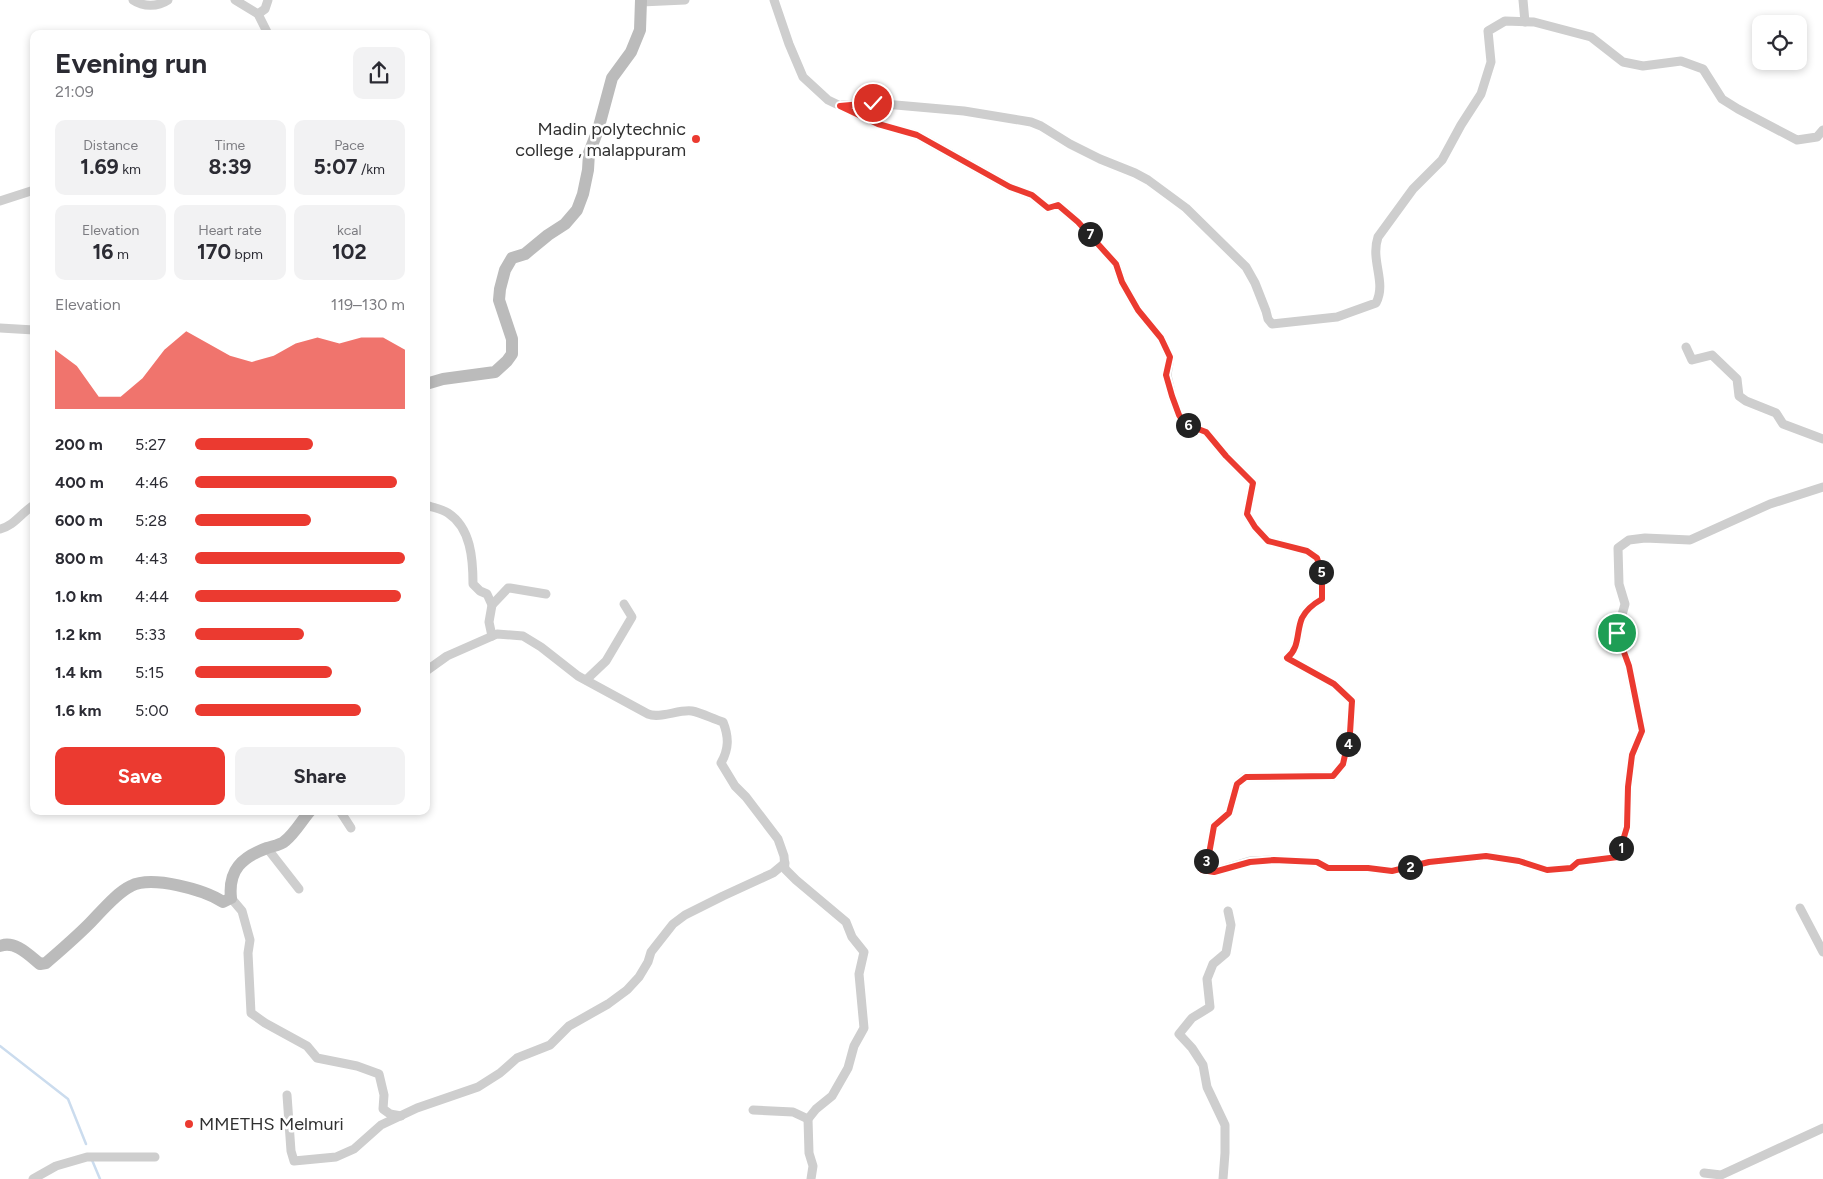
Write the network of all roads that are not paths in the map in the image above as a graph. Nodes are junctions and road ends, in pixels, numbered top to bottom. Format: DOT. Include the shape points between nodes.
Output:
graph roads {
  1 [pos="133,0"];
  2 [pos="168,0"];
  3 [pos="234,0"];
  4 [pos="268,0"];
  5 [pos="685,0"];
  6 [pos="774,0"];
  7 [pos="1523,0"];
  8 [pos="641,1"];
  9 [pos="258,14"];
  10 [pos="1525,22"];
  11 [pos="266,30"];
  12 [pos="840,106"];
  13 [pos="1823,130"];
  14 [pos="30,191"];
  15 [pos="0,201"];
  16 [pos="0,328"];
  17 [pos="30,330"];
  18 [pos="1686,348"];
  19 [pos="430,383"];
  20 [pos="1823,439"];
  21 [pos="1823,486"];
  22 [pos="430,506"];
  23 [pos="30,508"];
  24 [pos="0,529"];
  25 [pos="546,594"];
  26 [pos="624,604"];
  27 [pos="492,605"];
  28 [pos="492,636"];
  29 [pos="430,668"];
  30 [pos="586,680"];
  31 [pos="307,815"];
  32 [pos="343,815"];
  33 [pos="351,828"];
  34 [pos="268,848"];
  35 [pos="785,863"];
  36 [pos="299,889"];
  37 [pos="230,898"];
  38 [pos="1800,908"];
  39 [pos="1228,911"];
  40 [pos="2,943"];
  41 [pos="1823,952"];
  42 [pos="287,1095"];
  43 [pos="753,1110"];
  44 [pos="402,1116"];
  45 [pos="808,1119"];
  46 [pos="1823,1128"];
  47 [pos="155,1157"];
  48 [pos="1704,1173"];
  49 [pos="33,1179"];
  50 [pos="811,1179"];
  51 [pos="1223,1179"];
  1 -- 2 [label="street" via="148,5 163,4"];
  3 -- 9 [label="street"];
  4 -- 9 [label="street" via="265,9"];
  5 -- 8 [label="street"];
  6 -- 12 [label="street" via="802,77 828,100"];
  7 -- 10 [label="street"];
  8 -- 19 [label="street" via="640,30 631,52 612,78 589,153 583,194 577,210 565,224 526,254 512,258 505,270 499,300 512,339 512,354 495,372"];
  9 -- 11 [label="street"];
  10 -- 12 [label="street" via="1505,21 1488,31 1491,62 1481,94 1442,160 1413,189 1378,238 1375,263 1380,281 1376,303 1337,317 1291,323 1272,324 1246,267 1186,208 1136,173 1081,150 1041,126 964,110 873,103"];
  10 -- 13 [label="street" via="1592,37 1623,62 1643,66 1681,60 1702,69 1722,99 1797,140 1817,137"];
  12 -- 21 [label="street" via="878,124 917,135 1010,187 1032,195 1048,208 1058,205 1078,222 1116,264 1138,310 1161,338 1170,357 1166,375 1185,424 1206,432 1253,483 1247,514 1255,527 1268,541 1307,551 1317,558 1322,574 1322,599 1303,616 1294,652 1287,658 1334,684 1352,701 1350,733 1343,764 1333,776 1246,777 1241,780 1229,813 1214,826 1209,854 1202,870 1214,872 1250,862 1274,860 1311,861 1328,868 1392,871 1429,862 1486,856 1519,861 1547,870 1618,857 1627,827 1632,755 1642,731 1629,666 1617,633 1625,604 1619,584 1618,548 1629,540 1645,538 1690,540 1770,504"];
  14 -- 15 [label="street"];
  16 -- 17 [label="street"];
  18 -- 20 [label="street" via="1692,360 1712,355 1722,363 1737,379 1740,396 1746,401 1776,412 1783,424"];
  22 -- 27 [label="street" via="447,512 460,523 472,554 473,584 488,594"];
  23 -- 24 [label="street" via="12,525"];
  25 -- 27 [label="street" via="508,588"];
  26 -- 30 [label="street" via="632,617 606,661"];
  27 -- 28 [label="street" via="489,622"];
  28 -- 29 [label="street" via="447,656"];
  28 -- 30 [label="street" via="523,636"];
  30 -- 35 [label="street" via="654,716 692,711 722,722 728,740 727,753 721,763 735,786 778,839"];
  31 -- 34 [label="street" via="285,842"];
  32 -- 33 [label="street"];
  34 -- 36 [label="street"];
  34 -- 37 [label="street" via="240,863 231,878"];
  35 -- 44 [label="street" via="773,873 685,915 673,924 627,990 569,1026 550,1045 517,1058 478,1087"];
  35 -- 45 [label="street" via="785,869 796,880 846,922 852,937 864,952 859,974 864,1028 854,1046 848,1068 832,1096"];
  37 -- 40 [label="street" via="223,902 178,885 132,885 46,963 40,964 11,944"];
  37 -- 44 [label="street" via="242,912 250,940 251,1012 307,1046 317,1058 379,1074 384,1095 383,1109"];
  38 -- 41 [label="street"];
  39 -- 51 [label="street" via="1231,925 1226,952 1213,964 1207,979 1210,1007 1192,1018 1179,1034 1203,1066 1207,1086 1225,1125"];
  42 -- 44 [label="street" via="294,1161 336,1157 354,1149 381,1125"];
  43 -- 45 [label="street" via="793,1112"];
  45 -- 50 [label="street" via="809,1153 813,1166"];
  46 -- 48 [label="street" via="1721,1174"];
  47 -- 49 [label="street" via="87,1158 56,1166"];
}
